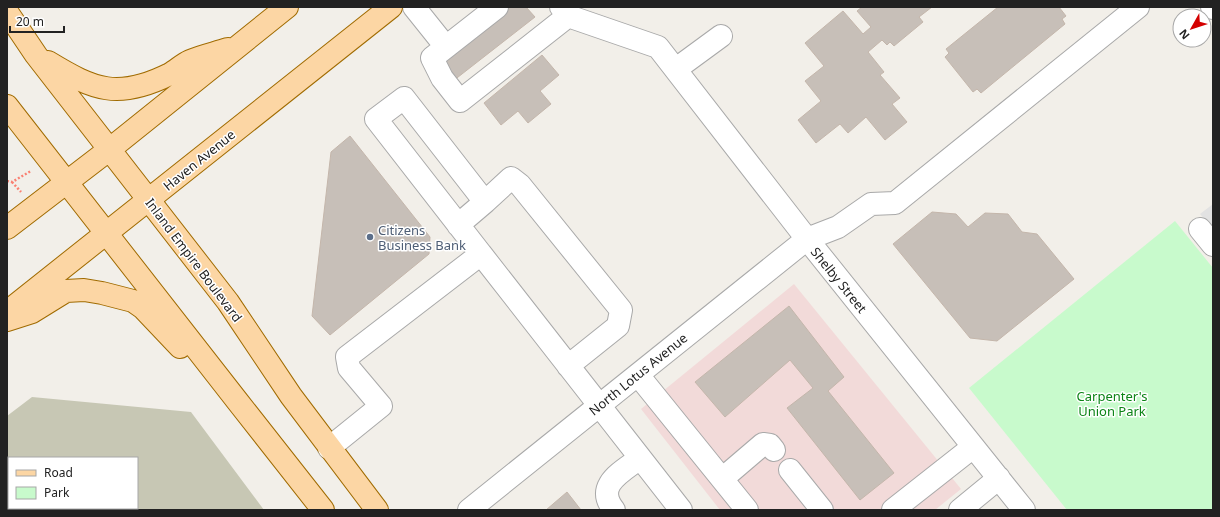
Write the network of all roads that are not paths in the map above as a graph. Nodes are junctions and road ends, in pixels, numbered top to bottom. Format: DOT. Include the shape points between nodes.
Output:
graph roads {
  1 [pos="288,7"];
  2 [pos="391,7"];
  3 [pos="414,7"];
  4 [pos="497,7"];
  5 [pos="1138,7"];
  6 [pos="7,12"];
  7 [pos="564,12"];
  8 [pos="721,36"];
  9 [pos="240,46"];
  10 [pos="446,47"];
  11 [pos="36,55"];
  12 [pos="676,69"];
  13 [pos="7,106"];
  14 [pos="110,149"];
  15 [pos="66,182"];
  16 [pos="149,200"];
  17 [pos="485,202"];
  18 [pos="458,225"];
  19 [pos="7,228"];
  20 [pos="106,234"];
  21 [pos="807,239"];
  22 [pos="480,254"];
  23 [pos="7,312"];
  24 [pos="7,320"];
  25 [pos="568,366"];
  26 [pos="638,374"];
  27 [pos="599,405"];
  28 [pos="246,414"];
  29 [pos="973,447"];
  30 [pos="330,448"];
  31 [pos="774,450"];
  32 [pos="640,458"];
  33 [pos="790,470"];
  34 [pos="999,478"];
  35 [pos="722,479"];
  36 [pos="323,510"];
  37 [pos="377,510"];
  38 [pos="469,510"];
  39 [pos="614,510"];
  40 [pos="681,510"];
  41 [pos="747,510"];
  42 [pos="822,510"];
  43 [pos="893,510"];
  44 [pos="960,510"];
  45 [pos="1024,510"];
  1 -- 9 [label="main road"];
  2 -- 16 [label="main road, Haven Avenue"];
  3 -- 10 [label="street"];
  4 -- 10 [label="street"];
  5 -- 21 [label="street, North Lotus Avenue" via="895,203 871,204 838,227"];
  6 -- 11 [label="main road, Inland Empire Boulevard"];
  7 -- 10 [label="street" via="460,101 442,78 432,58"];
  7 -- 12 [label="street, Shelby Street" via="658,47"];
  8 -- 12 [label="street"];
  9 -- 11 [label="main road" via="190,61 170,74 145,85 122,90 92,86 76,80"];
  9 -- 14 [label="main road"];
  11 -- 14 [label="main road, Inland Empire Boulevard"];
  12 -- 21 [label="street, Shelby Street"];
  13 -- 15 [label="main road"];
  14 -- 15 [label="main road"];
  14 -- 16 [label="main road, Inland Empire Boulevard"];
  15 -- 19 [label="main road"];
  15 -- 20 [label="main road"];
  16 -- 20 [label="main road, Haven Avenue"];
  16 -- 30 [label="main road, Inland Empire Boulevard" via="228,302 291,396"];
  17 -- 18 [label="street"];
  17 -- 18 [label="street" via="404,98 376,119"];
  17 -- 25 [label="street" via="511,178 520,184 621,310 618,326"];
  18 -- 22 [label="street"];
  20 -- 23 [label="main road, Haven Avenue"];
  20 -- 28 [label="main road" via="153,290"];
  21 -- 26 [label="street, North Lotus Avenue"];
  21 -- 29 [label="street, Shelby Street"];
  22 -- 25 [label="street"];
  22 -- 30 [label="street" via="347,357 349,368 381,406"];
  24 -- 28 [label="main road" via="32,312 66,291 102,292 132,301 143,308"];
  25 -- 27 [label="street"];
  26 -- 27 [label="street, North Lotus Avenue"];
  26 -- 35 [label="street"];
  27 -- 32 [label="street"];
  27 -- 38 [label="street, North Lotus Avenue"];
  28 -- 36 [label="main road"];
  29 -- 34 [label="street, Shelby Street"];
  29 -- 43 [label="street"];
  30 -- 37 [label="main road, Inland Empire Boulevard"];
  31 -- 35 [label="street" via="770,445 763,444"];
  32 -- 39 [label="street" via="609,483 605,494 608,504"];
  32 -- 40 [label="street"];
  33 -- 42 [label="street"];
  34 -- 44 [label="street"];
  34 -- 45 [label="street, Shelby Street"];
  35 -- 41 [label="street"];
}
